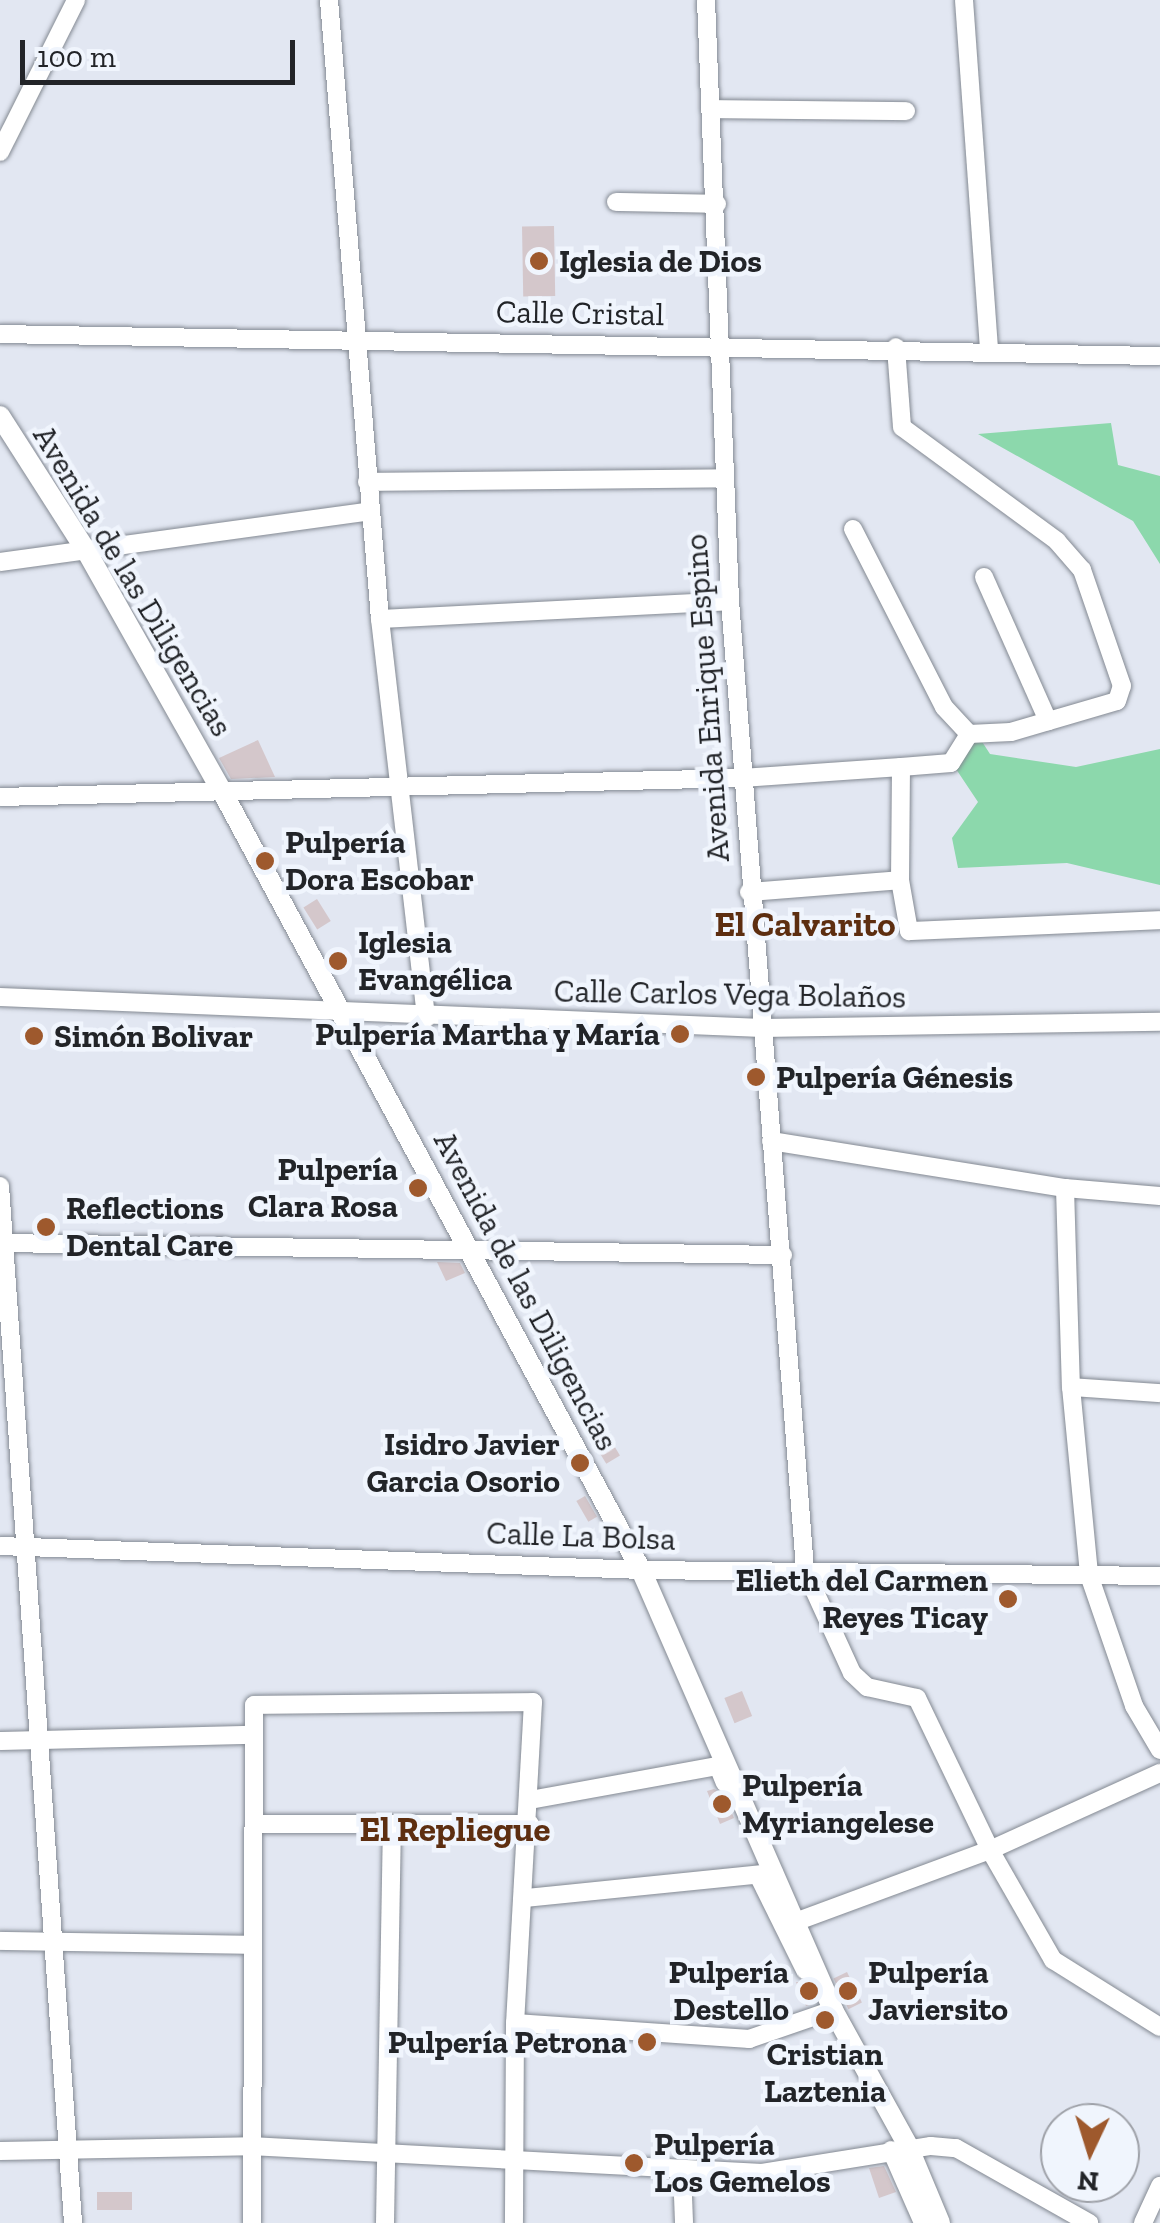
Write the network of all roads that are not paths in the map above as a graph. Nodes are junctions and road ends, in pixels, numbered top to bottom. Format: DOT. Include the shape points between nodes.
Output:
graph roads {
  1 [pos="76,0"];
  2 [pos="329,0"];
  3 [pos="706,0"];
  4 [pos="964,0"];
  5 [pos="712,110"];
  6 [pos="906,111"];
  7 [pos="0,152"];
  8 [pos="616,202"];
  9 [pos="717,204"];
  10 [pos="0,334"];
  11 [pos="354,340"];
  12 [pos="724,344"];
  13 [pos="896,347"];
  14 [pos="989,348"];
  15 [pos="1160,356"];
  16 [pos="0,416"];
  17 [pos="723,478"];
  18 [pos="368,482"];
  19 [pos="370,511"];
  20 [pos="853,529"];
  21 [pos="87,552"];
  22 [pos="0,562"];
  23 [pos="984,577"];
  24 [pos="730,601"];
  25 [pos="380,619"];
  26 [pos="1048,721"];
  27 [pos="969,734"];
  28 [pos="902,767"];
  29 [pos="742,778"];
  30 [pos="399,786"];
  31 [pos="224,795"];
  32 [pos="0,798"];
  33 [pos="900,880"];
  34 [pos="749,892"];
  35 [pos="1160,920"];
  36 [pos="0,997"];
  37 [pos="345,1014"];
  38 [pos="426,1018"];
  39 [pos="1160,1022"];
  40 [pos="762,1028"];
  41 [pos="771,1140"];
  42 [pos="0,1186"];
  43 [pos="1065,1188"];
  44 [pos="1160,1196"];
  45 [pos="2,1243"];
  46 [pos="470,1249"];
  47 [pos="783,1255"];
  48 [pos="1071,1387"];
  49 [pos="1160,1393"];
  50 [pos="0,1546"];
  51 [pos="22,1546"];
  52 [pos="641,1570"];
  53 [pos="805,1570"];
  54 [pos="1089,1575"];
  55 [pos="1160,1576"];
  56 [pos="254,1735"];
  57 [pos="34,1738"];
  58 [pos="0,1740"];
  59 [pos="1160,1750"];
  60 [pos="1160,1773"];
  61 [pos="530,1800"];
  62 [pos="256,1824"];
  63 [pos="530,1824"];
  64 [pos="392,1827"];
  65 [pos="752,1849"];
  66 [pos="990,1850"];
  67 [pos="767,1875"];
  68 [pos="526,1898"];
  69 [pos="795,1922"];
  70 [pos="0,1941"];
  71 [pos="53,1941"];
  72 [pos="253,1945"];
  73 [pos="805,1970"];
  74 [pos="834,2010"];
  75 [pos="515,2023"];
  76 [pos="1160,2027"];
  77 [pos="64,2146"];
  78 [pos="250,2146"];
  79 [pos="899,2148"];
  80 [pos="0,2151"];
  81 [pos="386,2151"];
  82 [pos="513,2158"];
  83 [pos="682,2170"];
  84 [pos="1160,2186"];
  85 [pos="73,2223"];
  86 [pos="252,2223"];
  87 [pos="385,2223"];
  88 [pos="514,2223"];
  89 [pos="684,2223"];
  90 [pos="923,2223"];
  91 [pos="940,2223"];
  92 [pos="1089,2223"];
  93 [pos="1143,2223"];
  1 -- 7 [label="street"];
  2 -- 11 [label="street"];
  3 -- 5 [label="street, Avenida Enrique Espino"];
  4 -- 14 [label="street"];
  5 -- 6 [label="street"];
  5 -- 9 [label="street, Avenida Enrique Espino"];
  8 -- 9 [label="street"];
  9 -- 12 [label="street, Avenida Enrique Espino"];
  10 -- 11 [label="street, Calle Cristal"];
  11 -- 12 [label="street, Calle Cristal"];
  11 -- 18 [label="street"];
  12 -- 13 [label="street, Calle Cristal"];
  12 -- 17 [label="street, Avenida Enrique Espino"];
  13 -- 14 [label="street, Calle Cristal"];
  13 -- 26 [label="street" via="902,427 1057,540 1082,570 1122,696"];
  14 -- 15 [label="street, Calle Cristal"];
  16 -- 21 [label="street, Avenida de las Diligencias"];
  17 -- 18 [label="street"];
  17 -- 24 [label="street, Avenida Enrique Espino"];
  18 -- 19 [label="street"];
  19 -- 21 [label="street"];
  19 -- 25 [label="street"];
  20 -- 27 [label="street" via="944,706"];
  21 -- 22 [label="street"];
  21 -- 31 [label="street, Avenida de las Diligencias"];
  23 -- 26 [label="street"];
  24 -- 25 [label="street"];
  24 -- 29 [label="street, Avenida Enrique Espino"];
  25 -- 30 [label="street"];
  26 -- 27 [label="street"];
  27 -- 28 [label="street" via="951,763"];
  28 -- 29 [label="street"];
  28 -- 33 [label="street"];
  29 -- 30 [label="street"];
  29 -- 34 [label="street, Avenida Enrique Espino"];
  30 -- 31 [label="street"];
  30 -- 38 [label="street"];
  31 -- 32 [label="street"];
  31 -- 37 [label="street, Avenida de las Diligencias"];
  33 -- 34 [label="street"];
  33 -- 35 [label="street" via="905,927 913,932"];
  34 -- 40 [label="street, Avenida Enrique Espino"];
  36 -- 37 [label="street, Calle Carlos Vega Bolaños"];
  37 -- 38 [label="street, Calle Carlos Vega Bolaños"];
  37 -- 46 [label="street, Avenida de las Diligencias"];
  38 -- 40 [label="street, Calle Carlos Vega Bolaños"];
  39 -- 40 [label="street, Calle Carlos Vega Bolaños"];
  40 -- 41 [label="street, Avenida Enrique Espino"];
  41 -- 43 [label="street"];
  41 -- 47 [label="street, Avenida Enrique Espino"];
  42 -- 45 [label="street"];
  43 -- 44 [label="street"];
  43 -- 48 [label="street"];
  45 -- 46 [label="street"];
  45 -- 51 [label="street"];
  46 -- 47 [label="street"];
  46 -- 52 [label="street, Avenida de las Diligencias"];
  47 -- 53 [label="street, Avenida Enrique Espino"];
  48 -- 49 [label="street"];
  48 -- 54 [label="street"];
  50 -- 51 [label="street, Calle La Bolsa"];
  51 -- 52 [label="street, Calle La Bolsa"];
  51 -- 57 [label="street"];
  52 -- 53 [label="street, Calle La Bolsa"];
  52 -- 67 [label="street, Avenida de las Diligencias"];
  53 -- 54 [label="street, Calle La Bolsa"];
  53 -- 66 [label="street" via="852,1672 867,1687 918,1698"];
  54 -- 55 [label="street, Calle La Bolsa"];
  54 -- 59 [label="street" via="1134,1706"];
  56 -- 57 [label="street"];
  56 -- 61 [label="street" via="254,1704 533,1702"];
  56 -- 62 [label="street"];
  57 -- 58 [label="street"];
  57 -- 71 [label="street"];
  60 -- 66 [label="street"];
  61 -- 63 [label="street"];
  61 -- 65 [label="street" via="718,1766"];
  62 -- 64 [label="street"];
  62 -- 72 [label="street"];
  63 -- 64 [label="street"];
  63 -- 68 [label="street"];
  64 -- 81 [label="street"];
  66 -- 69 [label="street"];
  66 -- 76 [label="street" via="1054,1960"];
  67 -- 68 [label="street"];
  67 -- 69 [label="street, Avenida de las Diligencias"];
  67 -- 73 [label="street"];
  68 -- 75 [label="street"];
  69 -- 74 [label="street, Avenida de las Diligencias"];
  70 -- 71 [label="street"];
  71 -- 72 [label="street"];
  71 -- 77 [label="street"];
  72 -- 78 [label="street"];
  74 -- 75 [label="street" via="748,2039"];
  74 -- 79 [label="street, Avenida de las Diligencias"];
  75 -- 82 [label="street"];
  77 -- 78 [label="street"];
  77 -- 80 [label="street"];
  77 -- 85 [label="street"];
  78 -- 81 [label="street"];
  78 -- 86 [label="street"];
  79 -- 83 [label="street" via="762,2173"];
  79 -- 90 [label="street"];
  79 -- 91 [label="street, Avenida de las Diligencias"];
  79 -- 92 [label="street" via="956,2148"];
  81 -- 82 [label="street"];
  81 -- 87 [label="street"];
  82 -- 83 [label="street"];
  82 -- 88 [label="street"];
  83 -- 89 [label="street"];
  84 -- 93 [label="street"];
}
